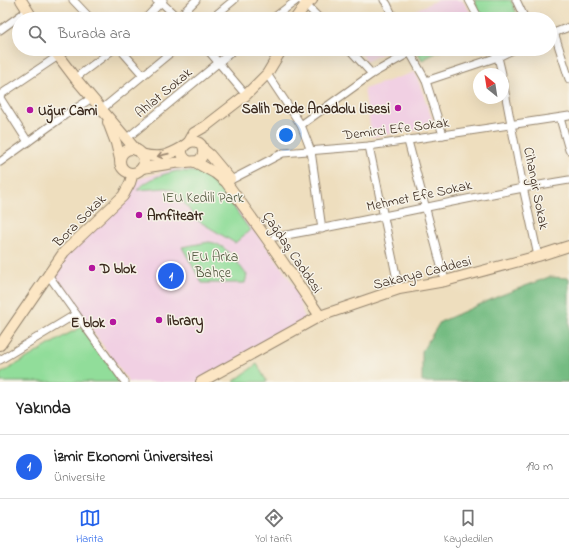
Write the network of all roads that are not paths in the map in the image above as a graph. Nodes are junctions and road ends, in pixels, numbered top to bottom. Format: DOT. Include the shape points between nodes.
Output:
graph roads {
  1 [pos="21,0"];
  2 [pos="73,0"];
  3 [pos="196,0"];
  4 [pos="234,0"];
  5 [pos="384,0"];
  6 [pos="469,0"];
  7 [pos="516,0"];
  8 [pos="160,1"];
  9 [pos="304,1"];
  10 [pos="287,7"];
  11 [pos="28,10"];
  12 [pos="25,12"];
  13 [pos="84,12"];
  14 [pos="151,12"];
  15 [pos="172,12"];
  16 [pos="185,12"];
  17 [pos="219,12"];
  18 [pos="281,12"];
  19 [pos="292,12"];
  20 [pos="298,12"];
  21 [pos="314,12"];
  22 [pos="391,12"];
  23 [pos="475,12"];
  24 [pos="522,12"];
  25 [pos="12,21"];
  26 [pos="569,26"];
  27 [pos="0,30"];
  28 [pos="557,31"];
  29 [pos="557,47"];
  30 [pos="52,56"];
  31 [pos="58,56"];
  32 [pos="105,56"];
  33 [pos="126,56"];
  34 [pos="166,56"];
  35 [pos="212,56"];
  36 [pos="226,56"];
  37 [pos="278,56"];
  38 [pos="355,56"];
  39 [pos="400,56"];
  40 [pos="411,56"];
  41 [pos="498,57"];
  42 [pos="218,63"];
  43 [pos="501,68"];
  44 [pos="267,74"];
  45 [pos="372,74"];
  46 [pos="143,75"];
  47 [pos="75,78"];
  48 [pos="569,79"];
  49 [pos="426,81"];
  50 [pos="246,95"];
  51 [pos="0,97"];
  52 [pos="92,98"];
  53 [pos="507,104"];
  54 [pos="102,109"];
  55 [pos="569,116"];
  56 [pos="560,118"];
  57 [pos="301,125"];
  58 [pos="511,125"];
  59 [pos="206,126"];
  60 [pos="443,136"];
  61 [pos="126,139"];
  62 [pos="408,141"];
  63 [pos="28,142"];
  64 [pos="186,144"];
  65 [pos="201,146"];
  66 [pos="368,146"];
  67 [pos="569,150"];
  68 [pos="311,151"];
  69 [pos="138,152"];
  70 [pos="120,159"];
  71 [pos="0,162"];
  72 [pos="191,162"];
  73 [pos="142,168"];
  74 [pos="133,173"];
  75 [pos="569,180"];
  76 [pos="228,181"];
  77 [pos="523,187"];
  78 [pos="426,207"];
  79 [pos="383,217"];
  80 [pos="322,229"];
  81 [pos="275,237"];
  82 [pos="569,246"];
  83 [pos="538,256"];
  84 [pos="48,276"];
  85 [pos="445,281"];
  86 [pos="399,289"];
  87 [pos="76,314"];
  88 [pos="320,316"];
  89 [pos="0,345"];
  90 [pos="0,360"];
  91 [pos="125,382"];
  92 [pos="201,382"];
  1 -- 11 [label="main road"];
  2 -- 13 [label="street"];
  3 -- 16 [label="street"];
  4 -- 17 [label="street"];
  5 -- 22 [label="street"];
  6 -- 23 [label="street"];
  7 -- 24 [label="street"];
  8 -- 14 [label="street"];
  8 -- 15 [label="street"];
  9 -- 10 [label="street"];
  9 -- 20 [label="main road"];
  9 -- 21 [label="street"];
  10 -- 18 [label="street"];
  10 -- 19 [label="street"];
  11 -- 12 [label="street"];
  25 -- 27 [label="street"];
  26 -- 28 [label="street"];
  29 -- 48 [label="street"];
  30 -- 51 [label="street"];
  31 -- 47 [label="main road"];
  32 -- 47 [label="street"];
  33 -- 46 [label="street"];
  34 -- 46 [label="street"];
  35 -- 42 [label="street"];
  36 -- 42 [label="street, Ahlat Sokak"];
  37 -- 44 [label="main road"];
  38 -- 45 [label="street"];
  39 -- 45 [label="street"];
  40 -- 49 [label="street"];
  41 -- 43 [label="street"];
  41 -- 49 [label="street"];
  42 -- 50 [label="street"];
  42 -- 61 [label="street, Ahlat Sokak"];
  44 -- 50 [label="main road"];
  44 -- 57 [label="street"];
  45 -- 57 [label="street"];
  46 -- 54 [label="street"];
  47 -- 52 [label="main road"];
  49 -- 60 [label="street"];
  50 -- 59 [label="main road"];
  51 -- 63 [label="street"];
  52 -- 54 [label="main road"];
  52 -- 63 [label="street"];
  53 -- 58 [label="street, Cihangir Sokak"];
  54 -- 61 [label="main road"];
  54 -- 70 [label="main road" via="114,136"];
  55 -- 56 [label="street, Demirci Efe Sokak"];
  56 -- 58 [label="street, Demirci Efe Sokak"];
  56 -- 67 [label="street"];
  57 -- 68 [label="street"];
  58 -- 60 [label="street, Demirci Efe Sokak"];
  58 -- 77 [label="street, Cihangir Sokak"];
  59 -- 64 [label="main road" via="194,133"];
  59 -- 65 [label="main road" via="201,136"];
  60 -- 62 [label="street, Demirci Efe Sokak"];
  61 -- 69 [label="main road"];
  62 -- 66 [label="street, Demirci Efe Sokak"];
  62 -- 78 [label="street"];
  63 -- 71 [label="street"];
  64 -- 65 [label="main road" via="192,141"];
  64 -- 69 [label="main road, one-way" via="162,157 151,157"];
  64 -- 72 [label="main road" via="182,154"];
  65 -- 72 [label="main road" via="202,156"];
  65 -- 76 [label="main road, Çağdaş Caddesi"];
  66 -- 68 [label="street, Demirci Efe Sokak"];
  66 -- 79 [label="street"];
  68 -- 76 [label="street, Demirci Efe Sokak" via="283,153"];
  68 -- 80 [label="street"];
  69 -- 70 [label="main road" via="132,149 124,152"];
  69 -- 73 [label="main road" via="144,161"];
  70 -- 74 [label="main road" via="123,169"];
  72 -- 73 [label="main road"];
  72 -- 76 [label="main road, Çağdaş Caddesi"];
  73 -- 74 [label="main road"];
  74 -- 84 [label="main road, Bora Sokak" via="123,196 64,252"];
  75 -- 77 [label="street, Mehmet Efe Sokak"];
  76 -- 88 [label="main road, Çağdaş Caddesi"];
  77 -- 78 [label="street, Mehmet Efe Sokak"];
  77 -- 83 [label="street, Cihangir Sokak"];
  78 -- 79 [label="street, Mehmet Efe Sokak"];
  78 -- 85 [label="street"];
  79 -- 80 [label="street, Mehmet Efe Sokak"];
  79 -- 86 [label="street"];
  80 -- 81 [label="street, Mehmet Efe Sokak"];
  82 -- 83 [label="main road, Sakarya Caddesi"];
  83 -- 85 [label="main road, Sakarya Caddesi"];
  84 -- 87 [label="street"];
  84 -- 89 [label="main road, Bora Sokak"];
  85 -- 86 [label="main road, Sakarya Caddesi"];
  86 -- 88 [label="main road, Sakarya Caddesi"];
  87 -- 90 [label="street"];
  87 -- 91 [label="street"];
  88 -- 92 [label="main road, Sakarya Caddesi"];
}
